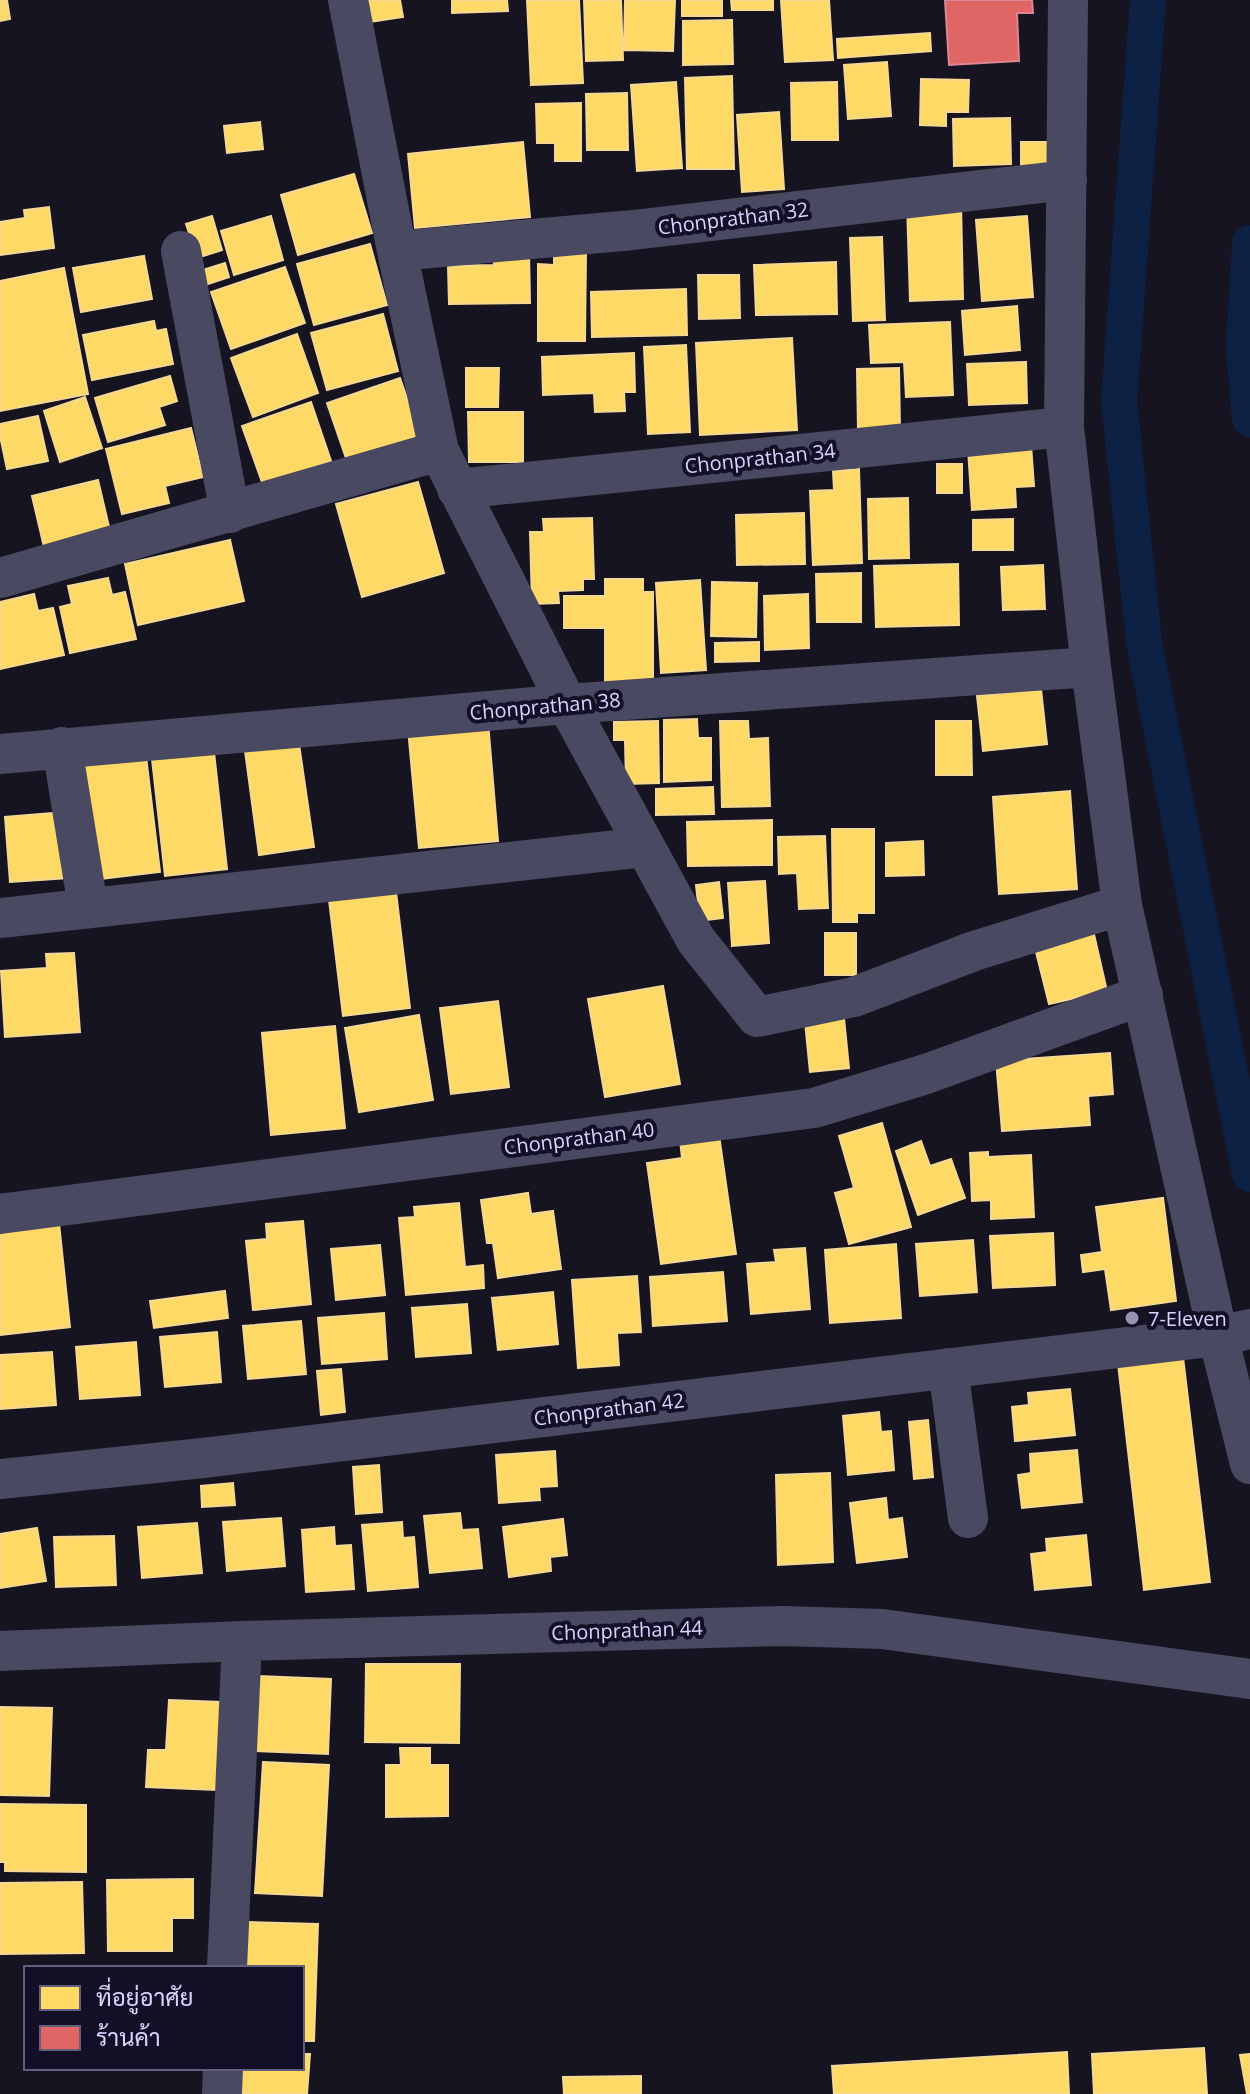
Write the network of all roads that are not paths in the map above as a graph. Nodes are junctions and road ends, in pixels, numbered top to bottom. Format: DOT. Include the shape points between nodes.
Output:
graph roads {
  1 [pos="348,0"];
  2 [pos="1068,0"];
  3 [pos="1067,180"];
  4 [pos="181,251"];
  5 [pos="397,251"];
  6 [pos="1064,427"];
  7 [pos="439,451"];
  8 [pos="457,489"];
  9 [pos="230,513"];
  10 [pos="0,578"];
  11 [pos="1091,667"];
  12 [pos="567,704"];
  13 [pos="62,747"];
  14 [pos="0,754"];
  15 [pos="645,847"];
  16 [pos="1122,905"];
  17 [pos="88,907"];
  18 [pos="0,918"];
  19 [pos="1143,995"];
  20 [pos="0,1214"];
  21 [pos="1234,1332"];
  22 [pos="948,1368"];
  23 [pos="1250,1464"];
  24 [pos="0,1479"];
  25 [pos="968,1518"];
  26 [pos="242,1641"];
  27 [pos="0,1651"];
  28 [pos="1250,1679"];
  29 [pos="227,1966"];
  30 [pos="223,2070"];
  31 [pos="222,2094"];
  1 -- 5 [label="street"];
  2 -- 3 [label="street"];
  3 -- 5 [label="street, Chonprathan 32"];
  3 -- 6 [label="street"];
  4 -- 9 [label="street"];
  5 -- 7 [label="street"];
  6 -- 8 [label="street, Chonprathan 34"];
  6 -- 11 [label="street"];
  7 -- 8 [label="street"];
  7 -- 9 [label="street"];
  8 -- 12 [label="street"];
  9 -- 10 [label="street"];
  11 -- 12 [label="street, Chonprathan 38"];
  11 -- 16 [label="street"];
  12 -- 13 [label="street, Chonprathan 38"];
  12 -- 15 [label="street"];
  13 -- 14 [label="street, Chonprathan 38"];
  13 -- 17 [label="street"];
  15 -- 16 [label="street" via="696,940 757,1017 854,997 974,951"];
  15 -- 17 [label="street"];
  16 -- 19 [label="street"];
  17 -- 18 [label="street"];
  19 -- 20 [label="street, Chonprathan 40" via="926,1074 814,1108"];
  19 -- 21 [label="street"];
  21 -- 22 [label="street, Chonprathan 42"];
  21 -- 23 [label="street"];
  22 -- 24 [label="street, Chonprathan 42"];
  22 -- 25 [label="street"];
  26 -- 27 [label="street, Chonprathan 44"];
  26 -- 28 [label="street, Chonprathan 44" via="751,1626 882,1629"];
  26 -- 29 [label="street"];
  30 -- 31 [label="street"];
}
